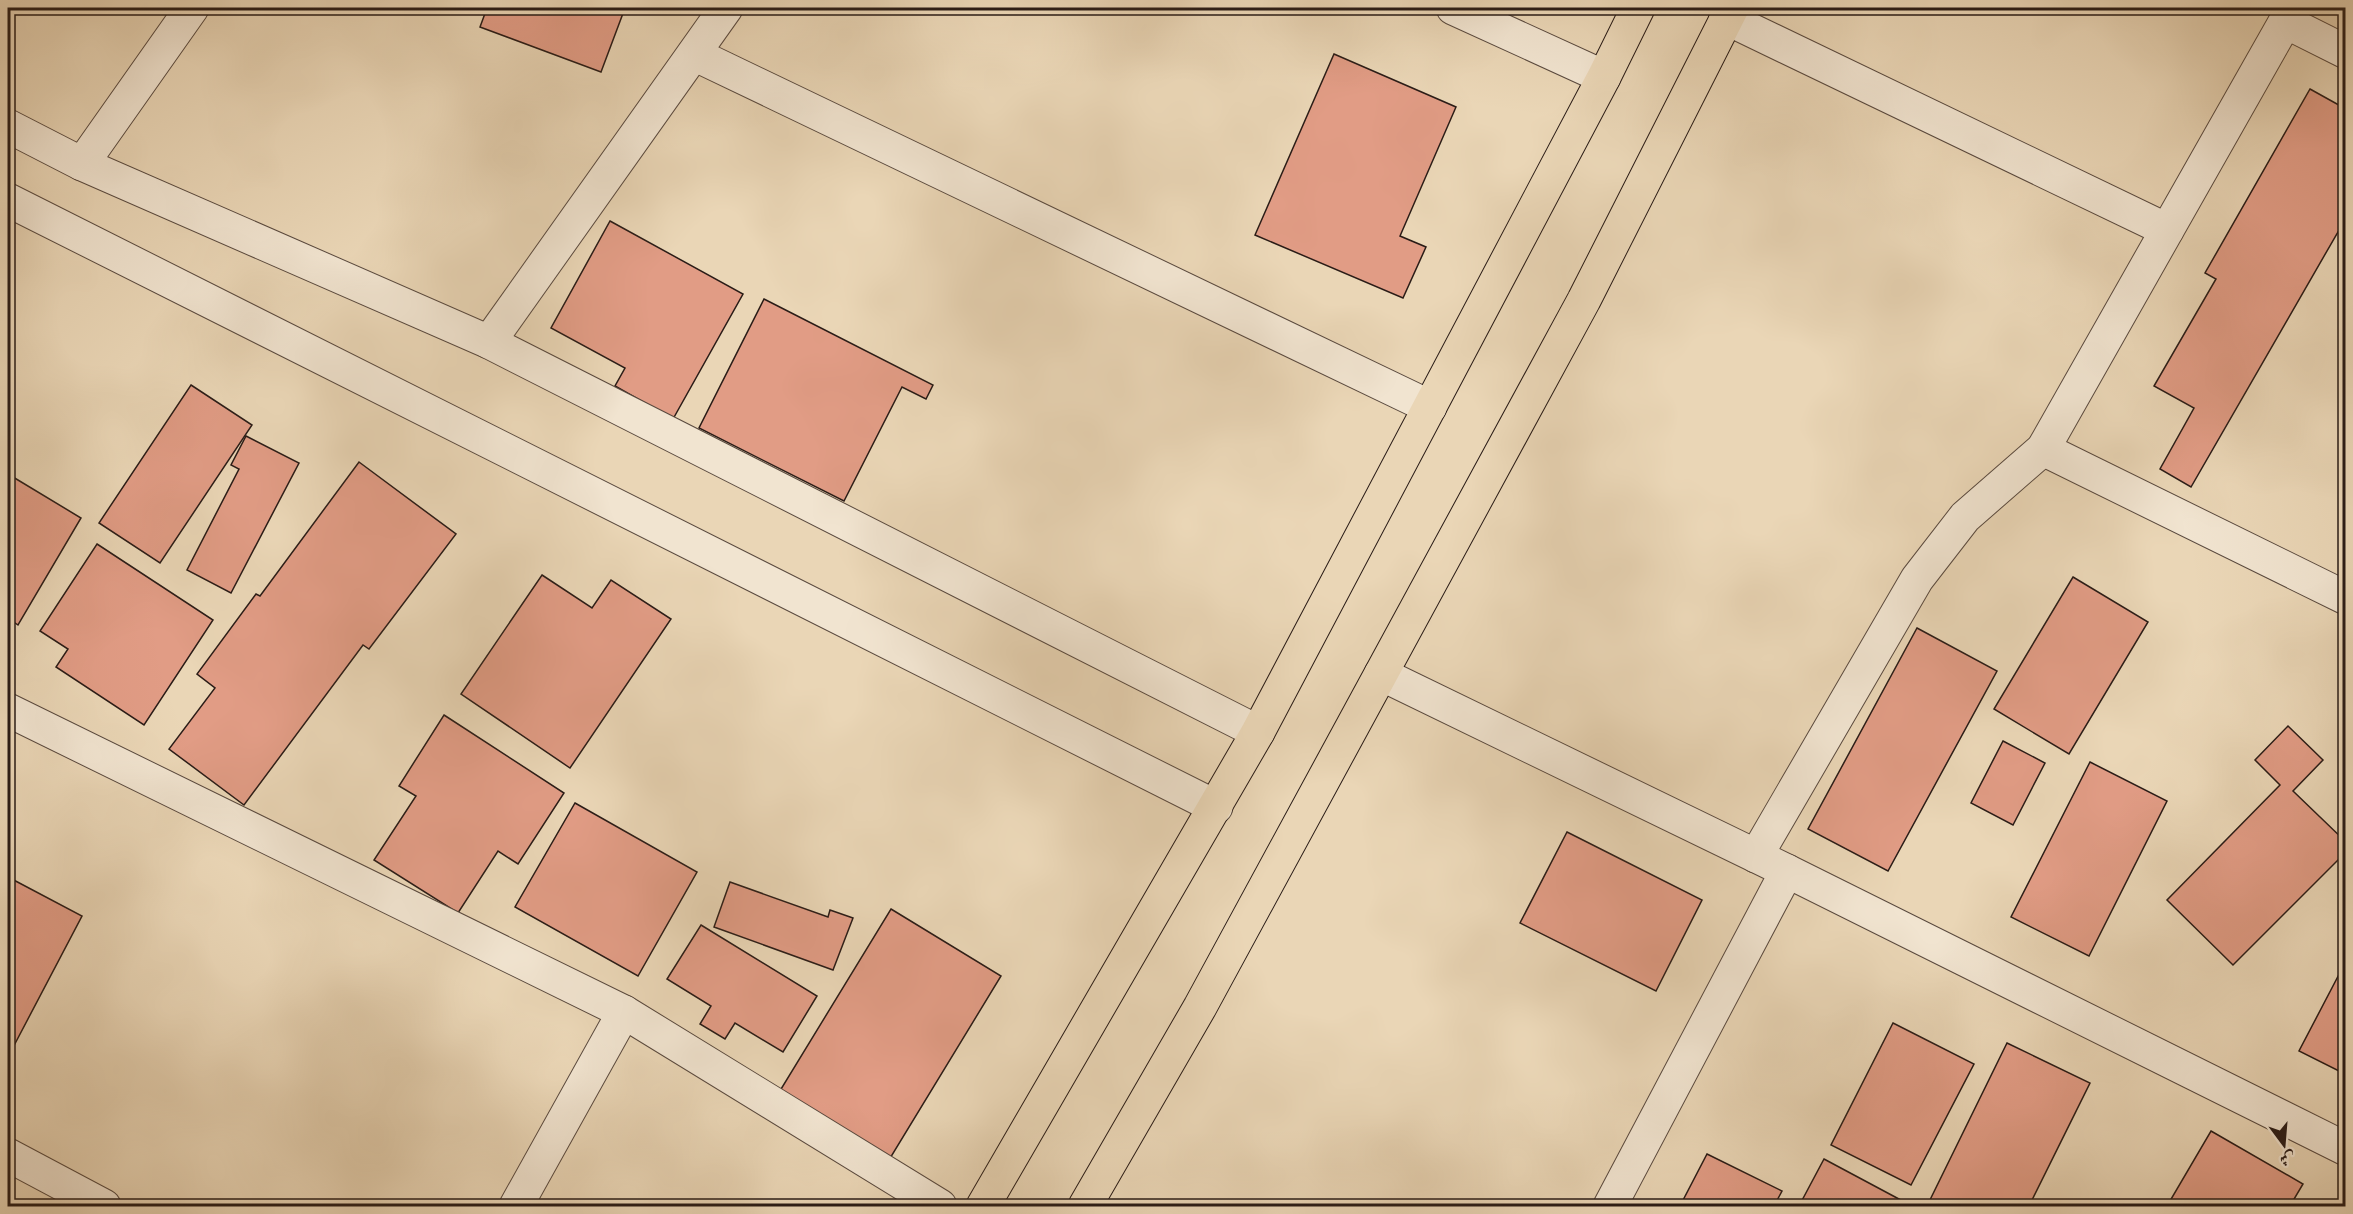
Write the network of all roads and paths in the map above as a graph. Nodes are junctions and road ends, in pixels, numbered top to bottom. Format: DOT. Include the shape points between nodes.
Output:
graph roads {
  1 [pos="192,8"];
  2 [pos="726,8"];
  3 [pos="1453,8"];
  4 [pos="1638,8"];
  5 [pos="1729,13"];
  6 [pos="2290,15"];
  7 [pos="2346,52"];
  8 [pos="694,54"];
  9 [pos="1604,77"];
  10 [pos="8,126"];
  11 [pos="82,164"];
  12 [pos="8,200"];
  13 [pos="2167,230"];
  14 [pos="489,342"];
  15 [pos="1430,406"];
  16 [pos="2043,450"];
  17 [pos="2346,598"];
  18 [pos="1381,674"];
  19 [pos="8,710"];
  20 [pos="1258,732"];
  21 [pos="1216,807"];
  22 [pos="1756,856"];
  23 [pos="1787,872"];
  24 [pos="624,1012"];
  25 [pos="2346,1149"];
  26 [pos="8,1155"];
  27 [pos="104,1206"];
  28 [pos="516,1206"];
  29 [pos="940,1206"];
  30 [pos="983,1206"];
  31 [pos="1086,1206"];
  32 [pos="1610,1206"];
  1 -- 11 [label="street"];
  2 -- 8 [label="street"];
  3 -- 9 [label="street"];
  4 -- 9 [label="main road"];
  5 -- 13 [label="street"];
  5 -- 18 [label="main road" via="1584,300"];
  6 -- 7 [label="street"];
  6 -- 13 [label="street"];
  8 -- 14 [label="street"];
  8 -- 15 [label="street"];
  9 -- 15 [label="main road"];
  10 -- 11 [label="street"];
  11 -- 14 [label="street"];
  12 -- 21 [label="street"];
  13 -- 16 [label="street"];
  14 -- 20 [label="street"];
  15 -- 20 [label="main road"];
  16 -- 17 [label="street"];
  16 -- 22 [label="street" via="1965,517 1917,579"];
  18 -- 22 [label="street"];
  18 -- 31 [label="main road" via="1200,1007"];
  19 -- 24 [label="street"];
  20 -- 21 [label="main road"];
  21 -- 30 [label="main road"];
  22 -- 23 [label="street"];
  23 -- 25 [label="street"];
  23 -- 32 [label="street"];
  24 -- 28 [label="street"];
  24 -- 29 [label="street"];
  26 -- 27 [label="street"];
}
